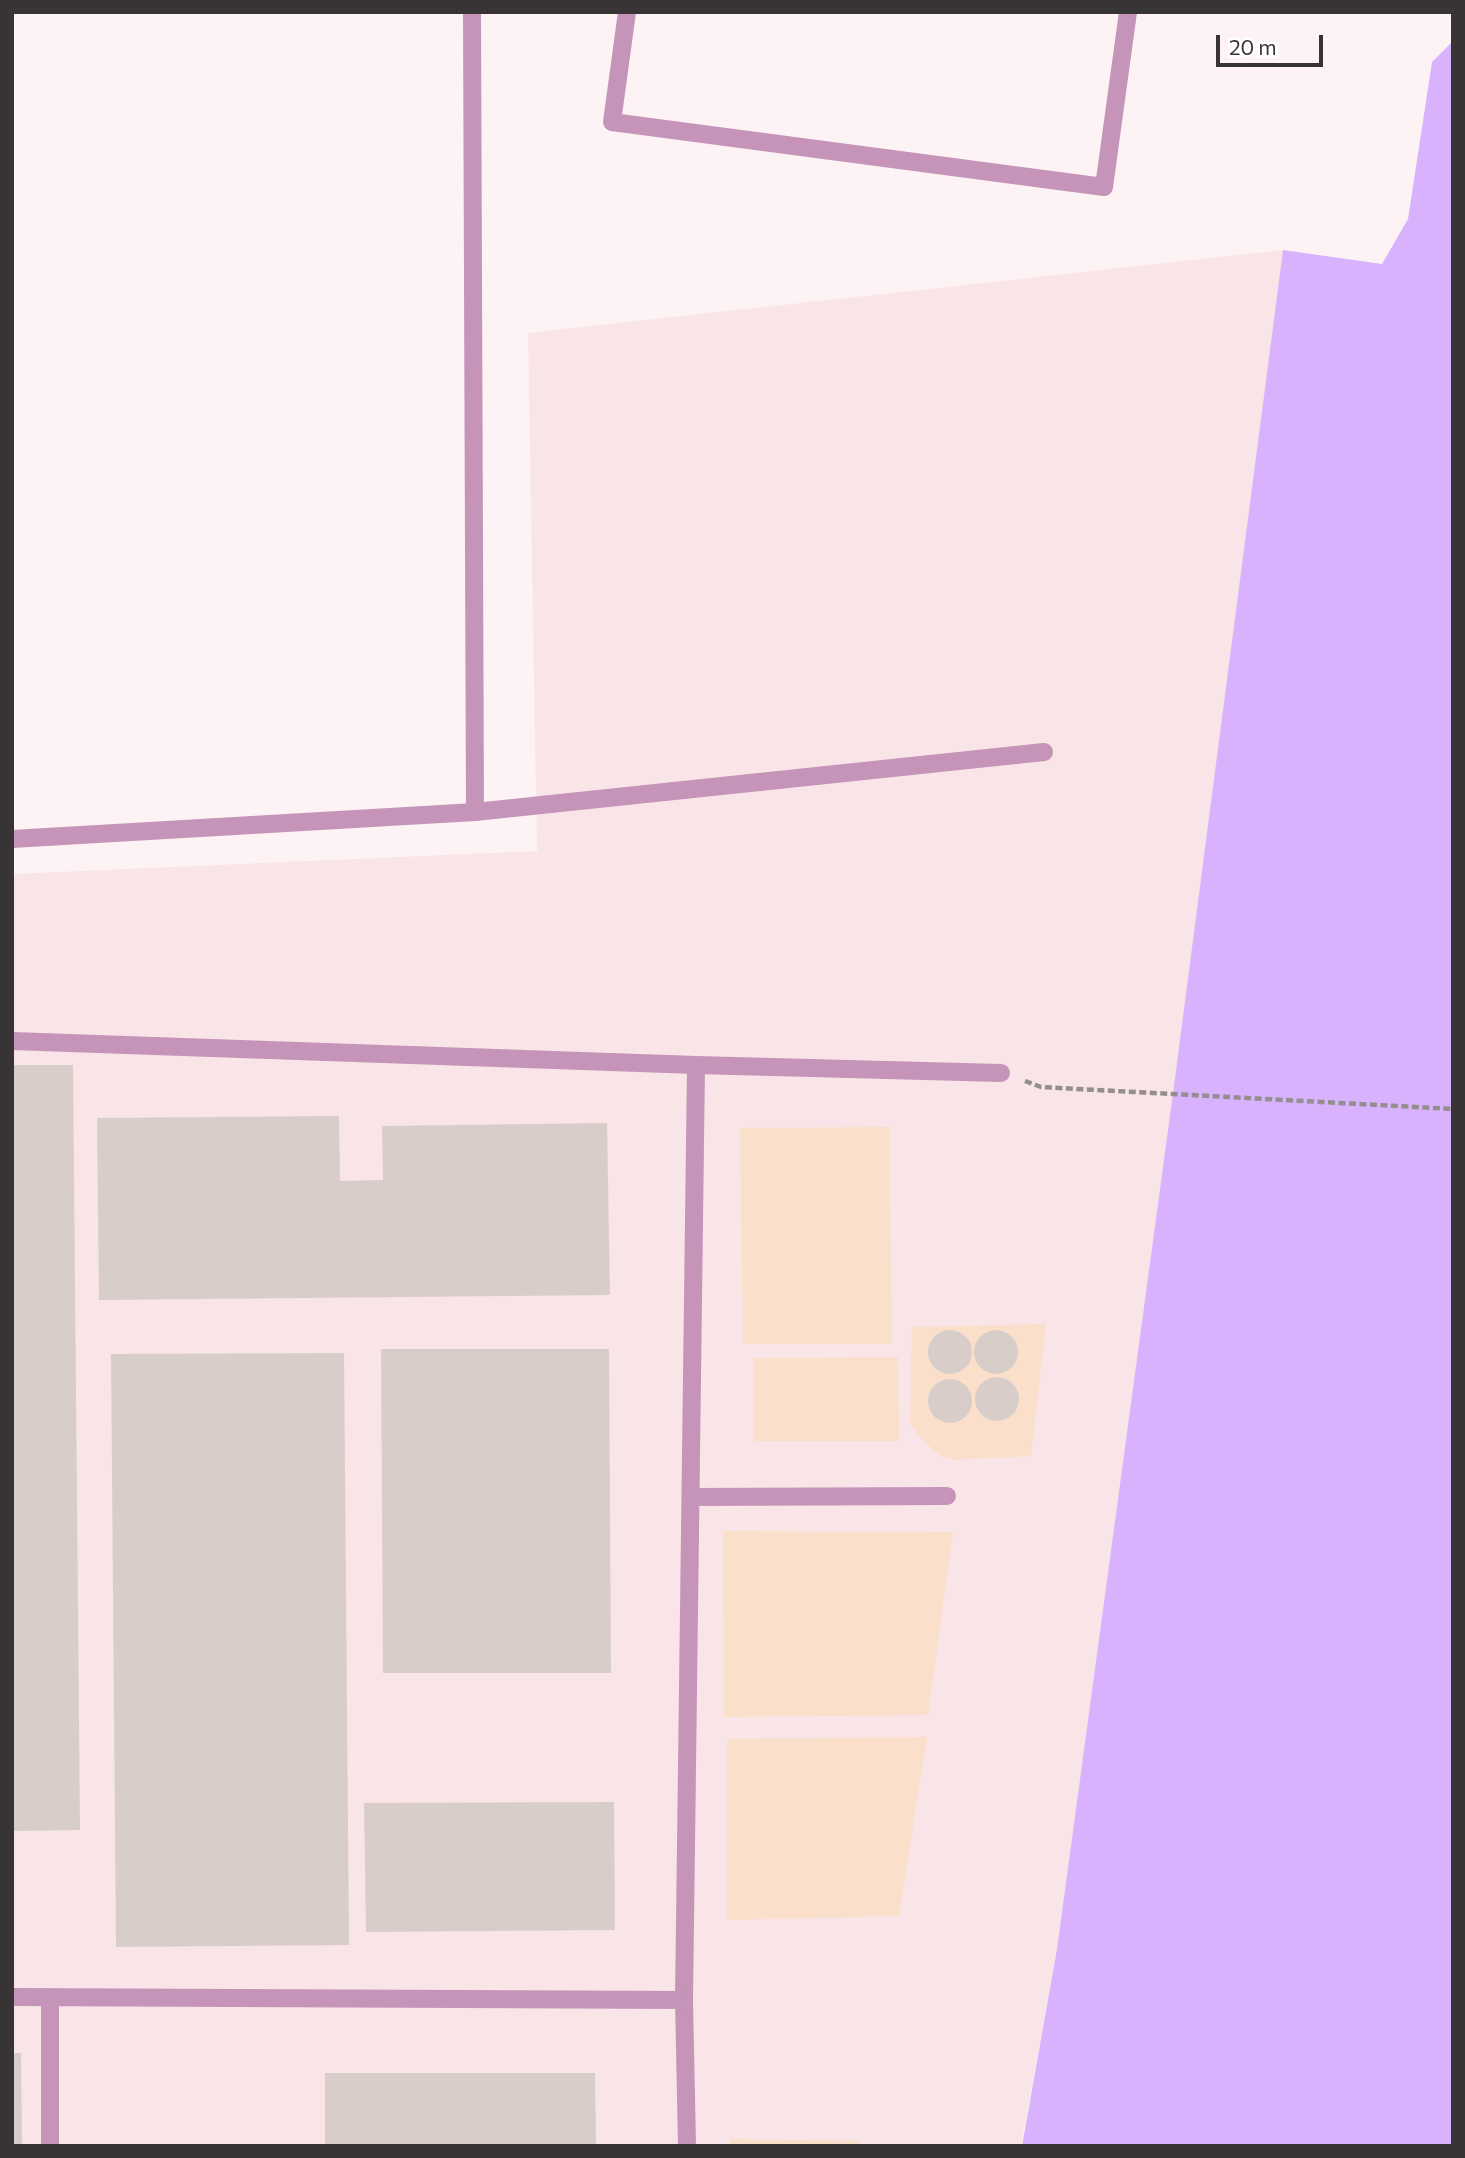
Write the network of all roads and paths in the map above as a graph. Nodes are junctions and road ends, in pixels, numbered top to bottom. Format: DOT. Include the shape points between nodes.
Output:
graph roads {
  1 [pos="472,12"];
  2 [pos="626,12"];
  3 [pos="1128,12"];
  4 [pos="1044,752"];
  5 [pos="475,812"];
  6 [pos="12,839"];
  7 [pos="12,1041"];
  8 [pos="696,1065"];
  9 [pos="1001,1073"];
  10 [pos="1453,1110"];
  11 [pos="947,1496"];
  12 [pos="691,1497"];
  13 [pos="12,1997"];
  14 [pos="50,1998"];
  15 [pos="684,2000"];
  16 [pos="50,2146"];
  17 [pos="687,2146"];
  1 -- 5 [label="street"];
  2 -- 3 [label="street" via="612,122 1104,187"];
  4 -- 5 [label="street"];
  5 -- 6 [label="street"];
  7 -- 8 [label="street"];
  8 -- 9 [label="street"];
  8 -- 12 [label="street"];
  9 -- 10 [label="path" via="1041,1087"];
  11 -- 12 [label="street"];
  12 -- 15 [label="street"];
  13 -- 14 [label="street"];
  14 -- 15 [label="street"];
  14 -- 16 [label="street"];
  15 -- 17 [label="street"];
}
